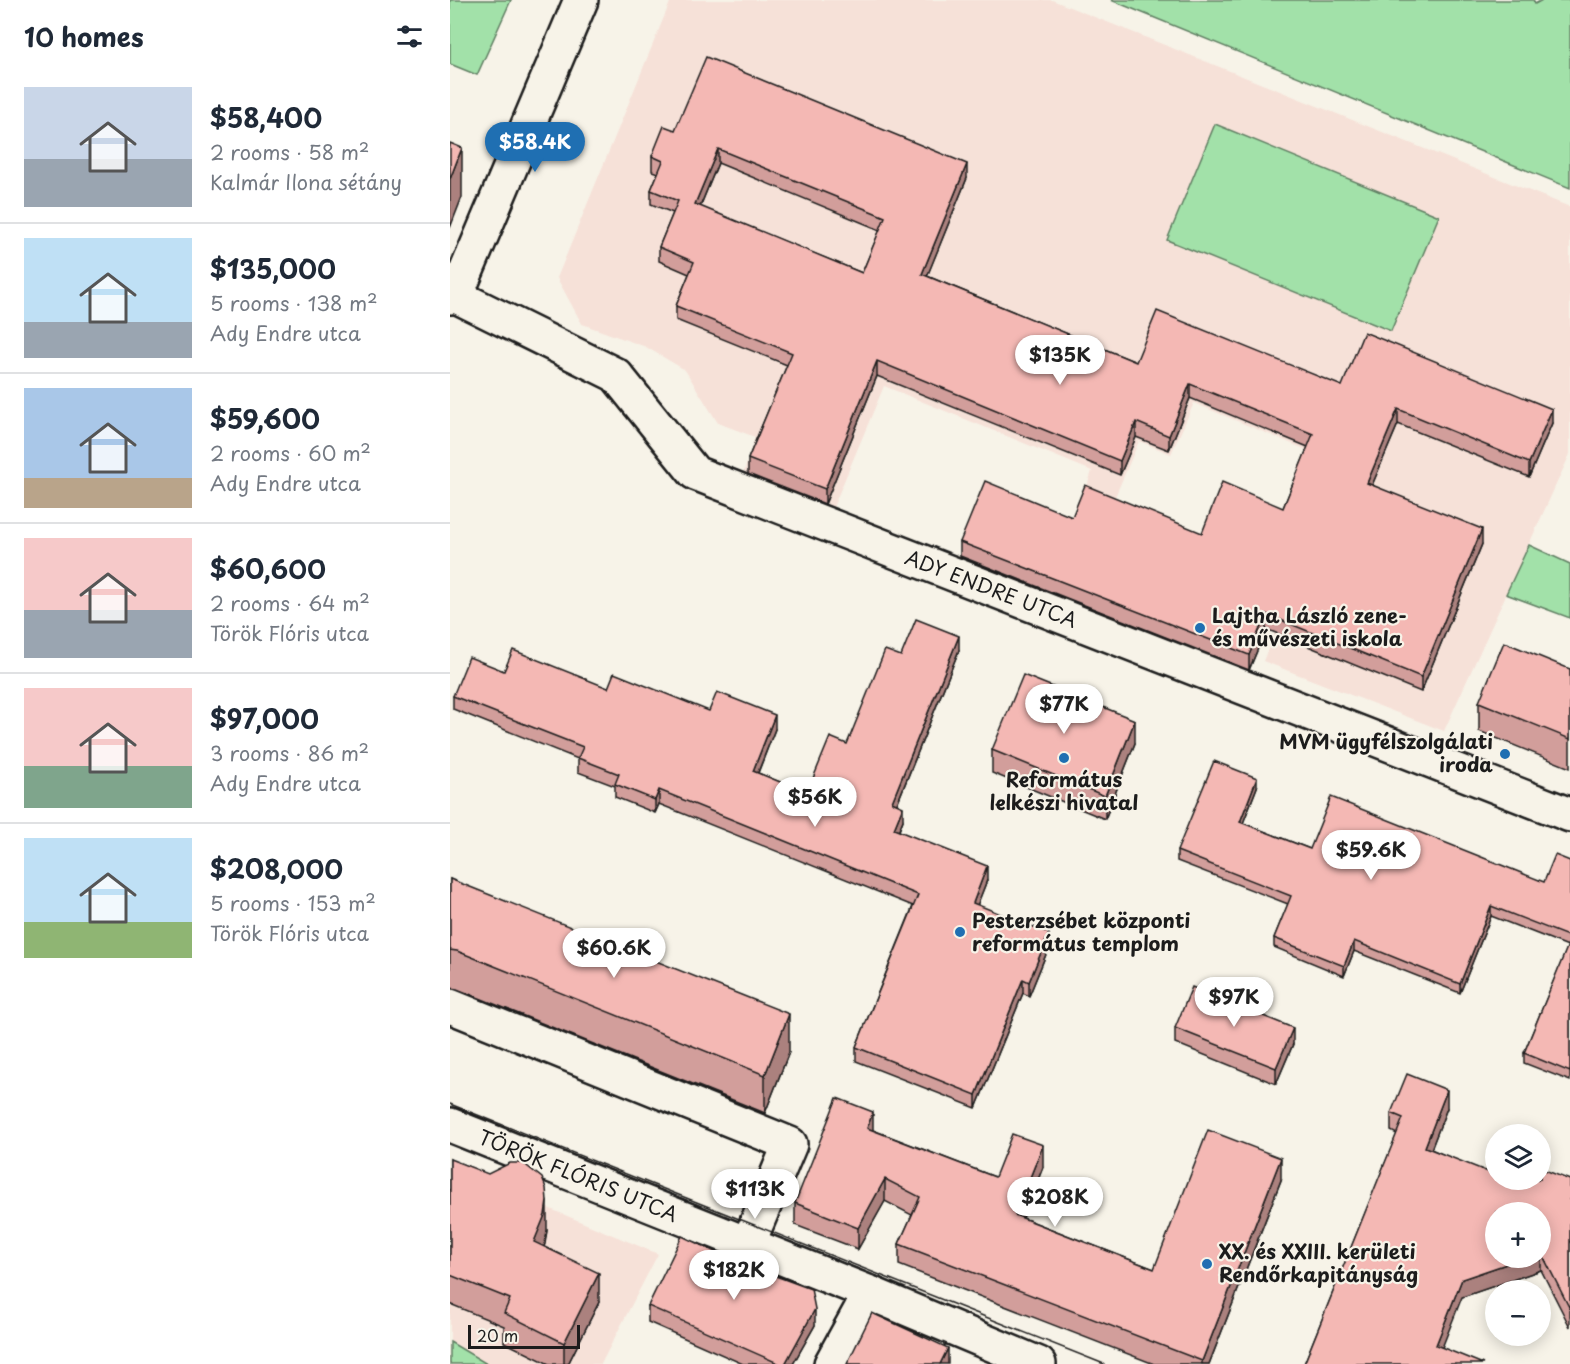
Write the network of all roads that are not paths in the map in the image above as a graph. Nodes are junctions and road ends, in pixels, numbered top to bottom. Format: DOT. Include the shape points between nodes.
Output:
graph roads {
  1 [pos="581,0"];
  2 [pos="453,297"];
  3 [pos="1570,815"];
  4 [pos="450,1005"];
  5 [pos="450,1125"];
  6 [pos="748,1244"];
  7 [pos="870,1293"];
  8 [pos="831,1364"];
  9 [pos="1039,1364"];
  1 -- 2 [label="street"];
  2 -- 3 [label="street, ADY ENDRE UTCA" via="616,375 695,473"];
  4 -- 6 [label="street" via="790,1144"];
  5 -- 6 [label="street, TÖRÖK FLÓRIS UTCA"];
  6 -- 7 [label="street, TÖRÖK FLÓRIS UTCA"];
  7 -- 8 [label="street"];
  7 -- 9 [label="street, TÖRÖK FLÓRIS UTCA"];
}
